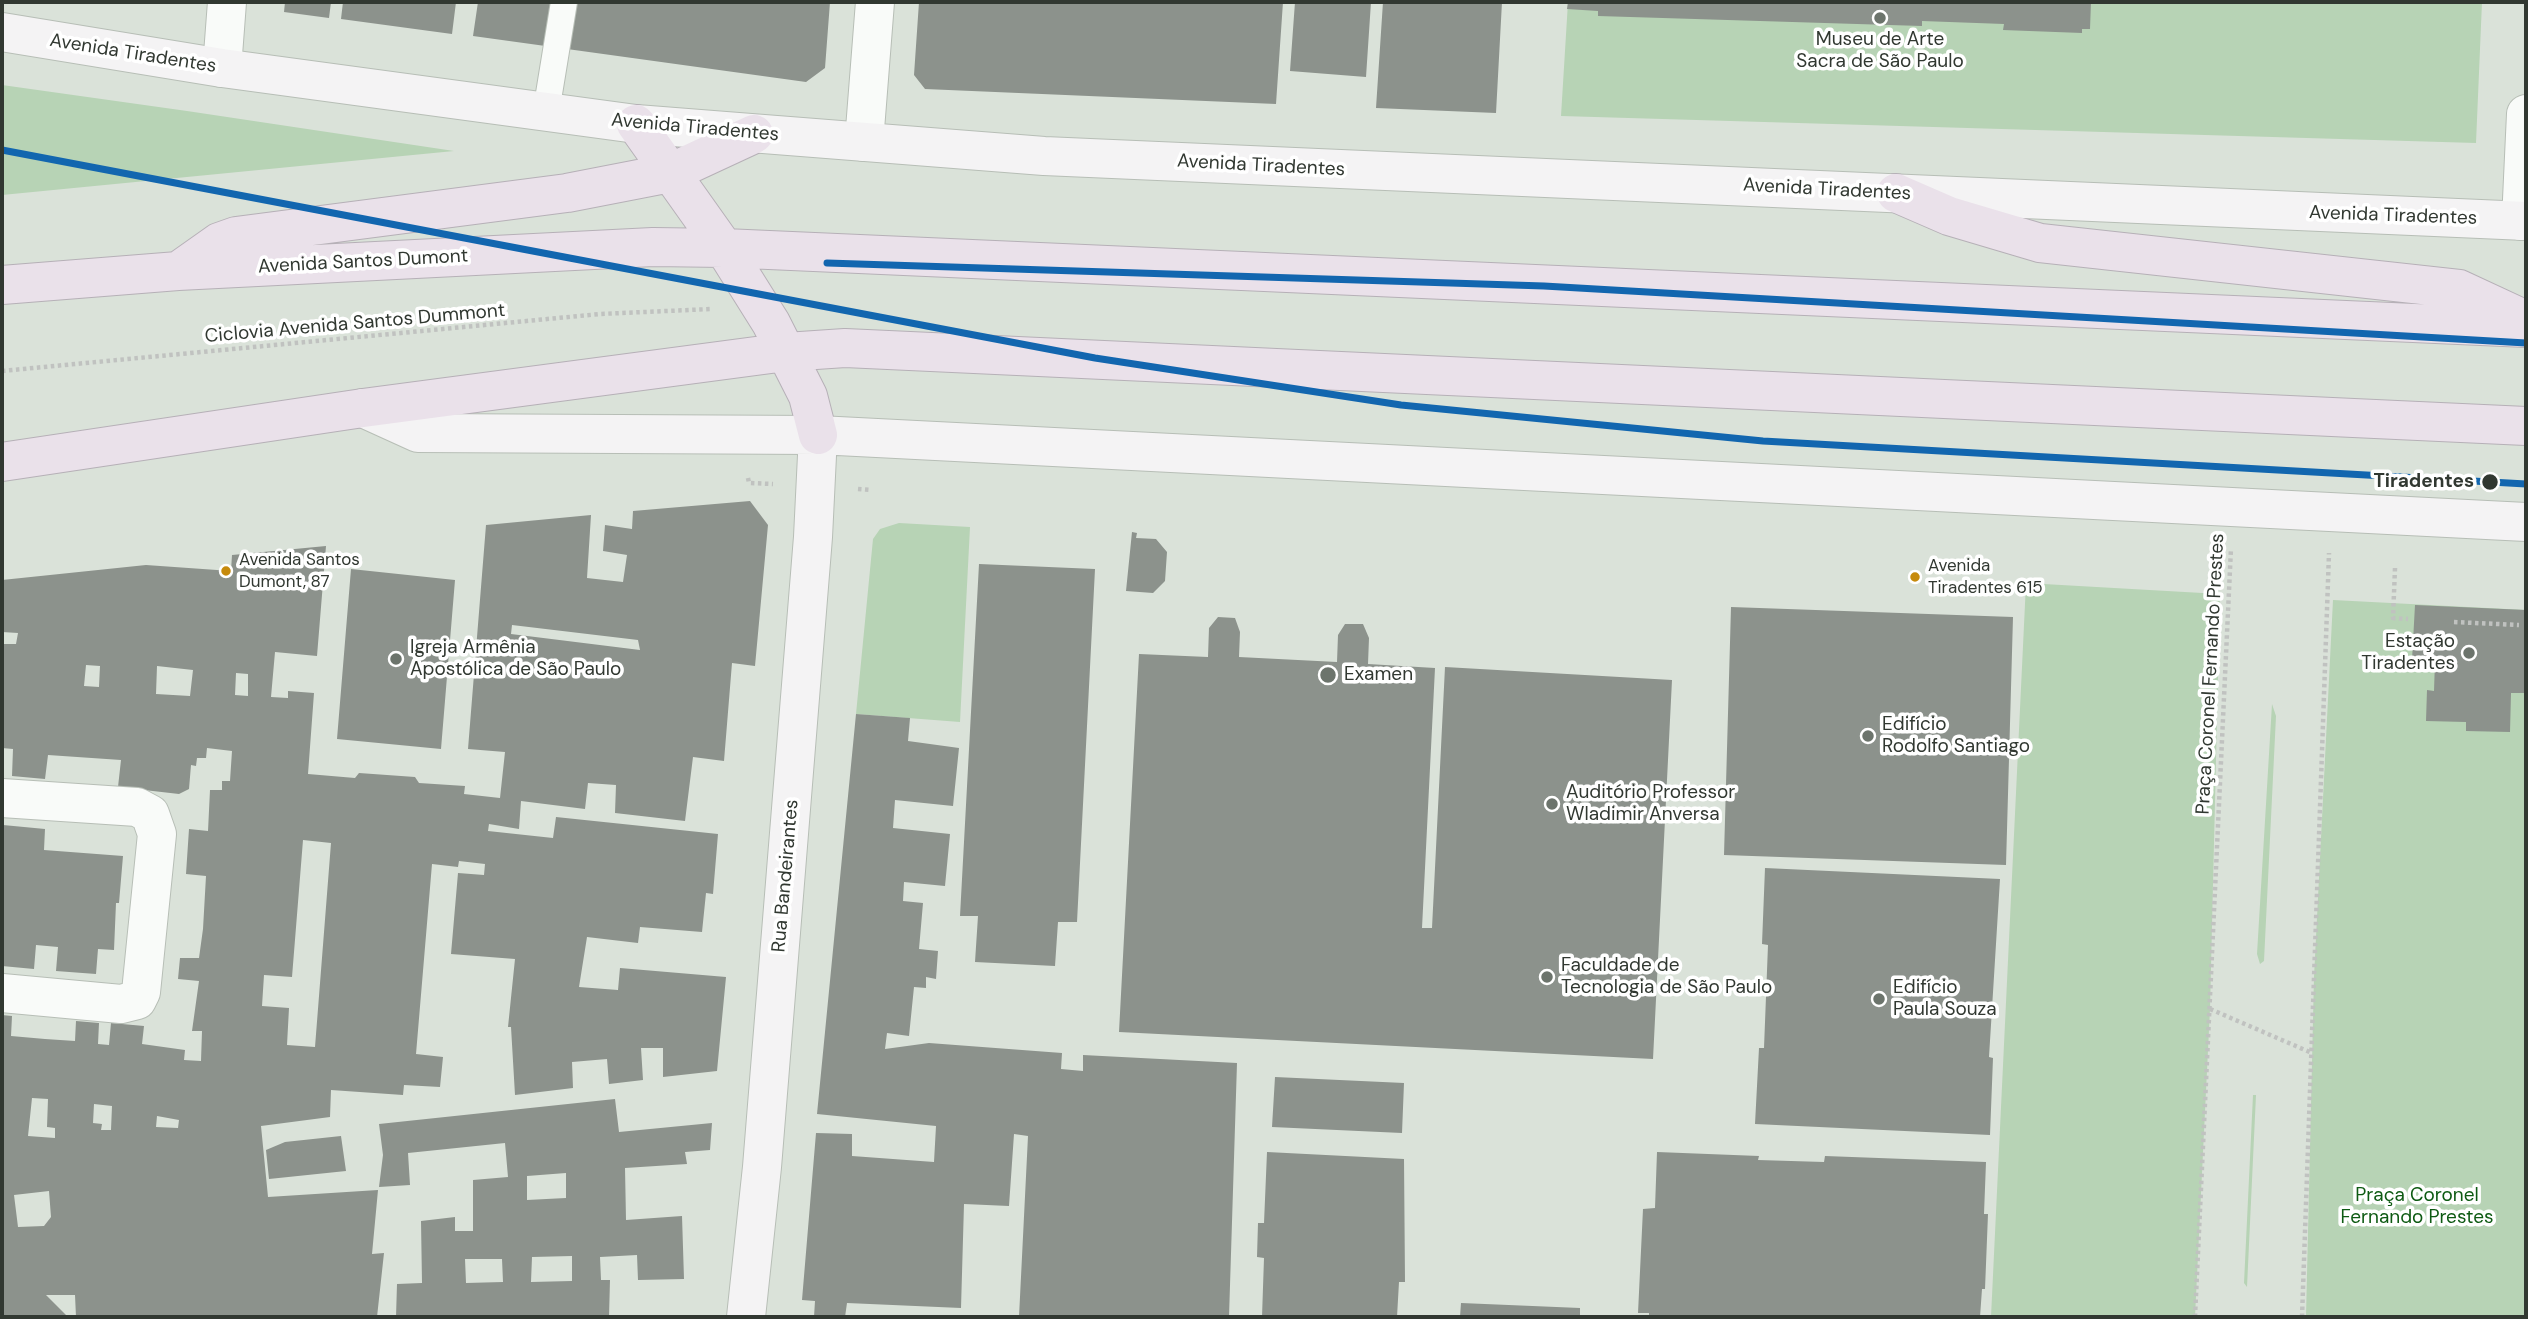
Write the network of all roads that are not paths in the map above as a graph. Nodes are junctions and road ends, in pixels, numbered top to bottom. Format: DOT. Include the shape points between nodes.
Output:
graph roads {
  1 [pos="228,2"];
  2 [pos="564,2"];
  3 [pos="875,2"];
  4 [pos="2,32"];
  5 [pos="222,68"];
  6 [pos="546,112"];
  7 [pos="2526,114"];
  8 [pos="636,124"];
  9 [pos="754,134"];
  10 [pos="864,142"];
  11 [pos="670,173"];
  12 [pos="1896,193"];
  13 [pos="2523,221"];
  14 [pos="724,248"];
  15 [pos="178,271"];
  16 [pos="2,285"];
  17 [pos="2526,320"];
  18 [pos="2526,328"];
  19 [pos="786,352"];
  20 [pos="363,408"];
  21 [pos="2526,426"];
  22 [pos="818,435"];
  23 [pos="2,463"];
  24 [pos="2526,522"];
  25 [pos="2,798"];
  26 [pos="2,993"];
  27 [pos="746,1317"];
  1 -- 5 [label="street"];
  2 -- 6 [label="lane"];
  3 -- 10 [label="street"];
  4 -- 5 [label="main road, Avenida Tiradentes"];
  5 -- 6 [label="main road, Avenida Tiradentes"];
  6 -- 8 [label="main road, Avenida Tiradentes"];
  7 -- 13 [label="street"];
  8 -- 9 [label="main road, Avenida Tiradentes"];
  8 -- 11 [label="highway"];
  9 -- 10 [label="main road, Avenida Tiradentes"];
  9 -- 11 [label="highway"];
  10 -- 12 [label="main road, Avenida Tiradentes" via="1089,158"];
  11 -- 14 [label="highway"];
  11 -- 15 [label="highway" via="567,192 236,236 219,242"];
  12 -- 13 [label="main road, Avenida Tiradentes"];
  12 -- 17 [label="highway" via="1950,216 2040,243 2459,289"];
  14 -- 15 [label="highway, Avenida Santos Dumont" via="653,247"];
  14 -- 18 [label="highway"];
  14 -- 19 [label="highway"];
  15 -- 16 [label="highway, Avenida Santos Dumont"];
  19 -- 20 [label="highway"];
  19 -- 21 [label="highway" via="845,348 1034,355"];
  19 -- 22 [label="highway" via="808,396"];
  20 -- 22 [label="main road" via="418,433"];
  20 -- 23 [label="highway"];
  22 -- 24 [label="main road"];
  22 -- 27 [label="main road, Rua Bandeirantes"];
  25 -- 26 [label="street" via="138,807 150,814 157,834 137,1000 121,1004"];
}
